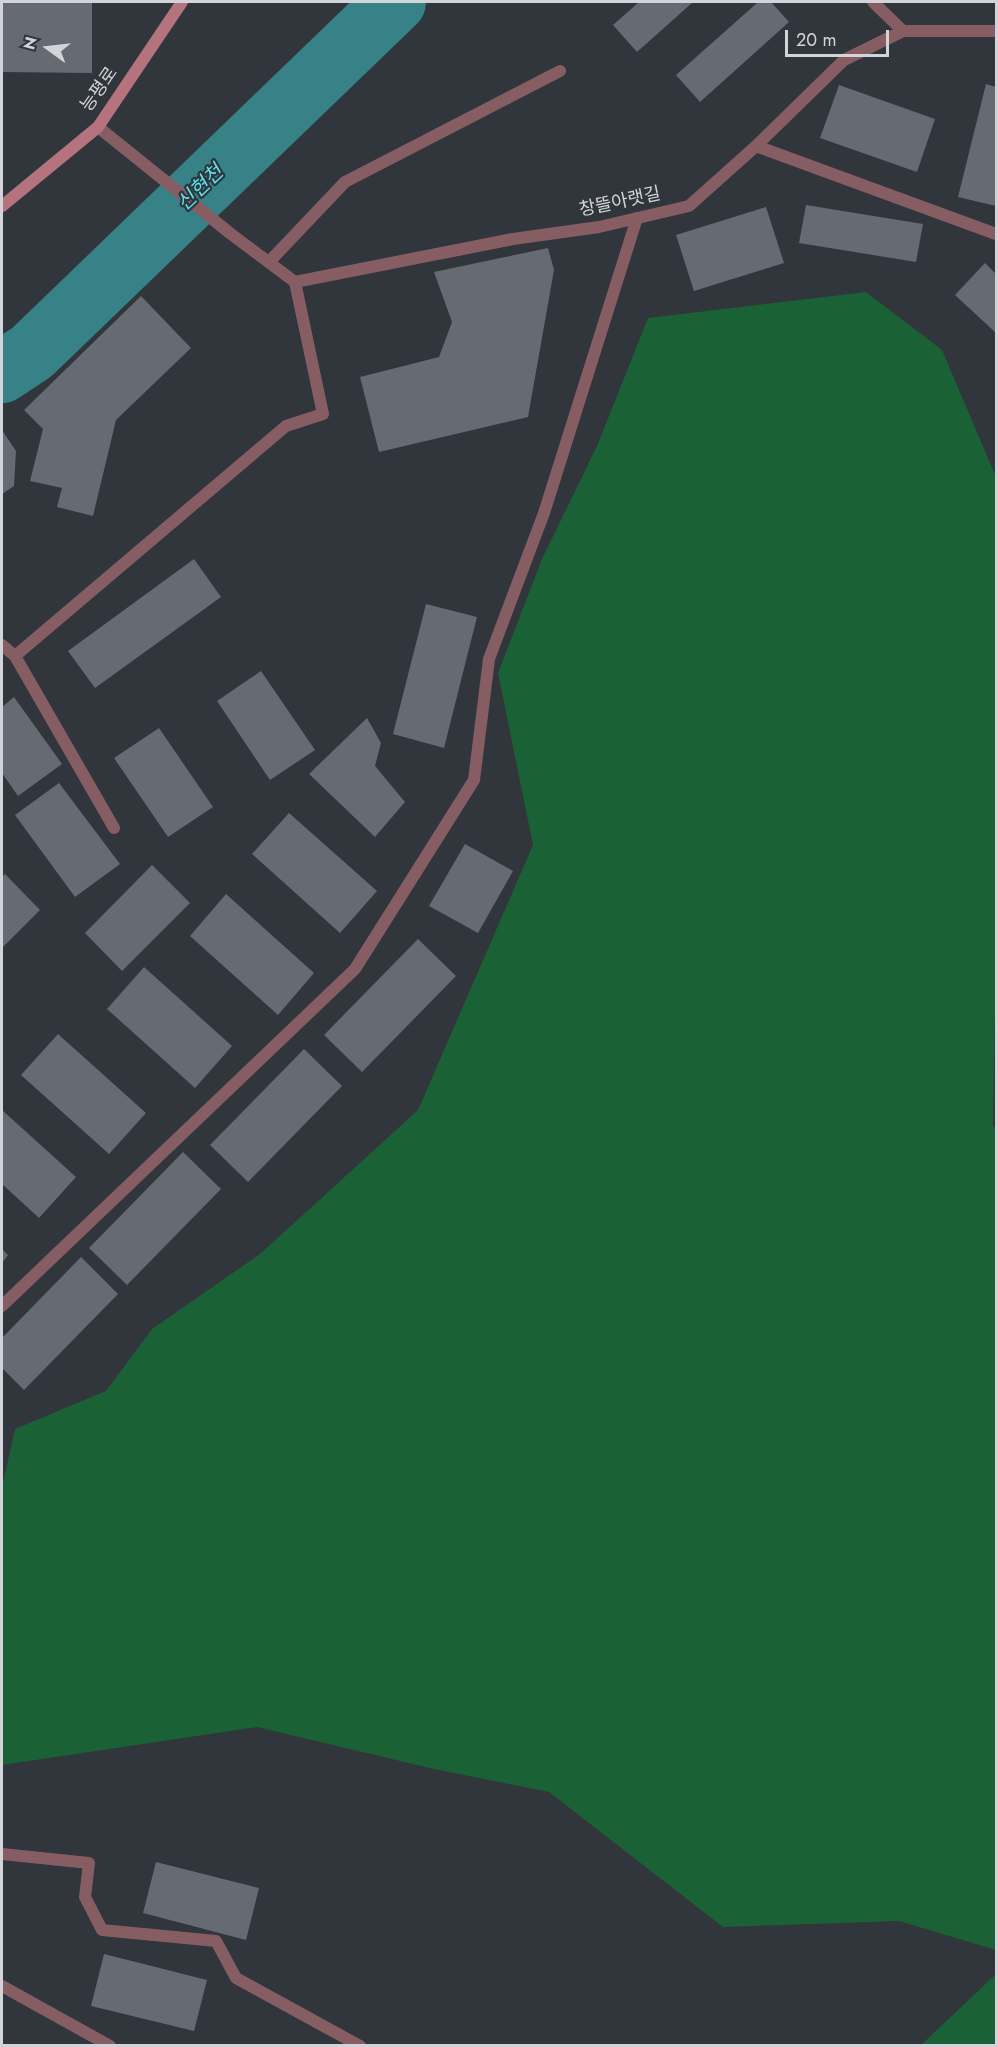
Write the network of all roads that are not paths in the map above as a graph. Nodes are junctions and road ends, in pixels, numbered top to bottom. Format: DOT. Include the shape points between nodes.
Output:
graph roads {
  1 [pos="182,2"];
  2 [pos="873,2"];
  3 [pos="903,31"];
  4 [pos="996,31"];
  5 [pos="560,70"];
  6 [pos="98,127"];
  7 [pos="756,146"];
  8 [pos="2,206"];
  9 [pos="637,218"];
  10 [pos="996,234"];
  11 [pos="268,262"];
  12 [pos="295,282"];
  13 [pos="2,645"];
  14 [pos="15,656"];
  15 [pos="114,828"];
  16 [pos="2,1306"];
  17 [pos="2,1854"];
  18 [pos="2,1986"];
  19 [pos="110,2046"];
  20 [pos="360,2046"];
  1 -- 6 [label="main road, 능평로"];
  2 -- 3 [label="street"];
  3 -- 4 [label="street"];
  3 -- 7 [label="street, 창뜰아랫길" via="844,60"];
  5 -- 11 [label="street" via="345,182"];
  6 -- 8 [label="main road, 능평로"];
  6 -- 11 [label="street"];
  7 -- 9 [label="street, 창뜰아랫길" via="689,206"];
  7 -- 10 [label="street"];
  9 -- 12 [label="street, 창뜰아랫길"];
  9 -- 16 [label="street" via="544,513 489,659 474,780 355,969"];
  11 -- 12 [label="street"];
  12 -- 14 [label="street" via="323,414 286,426"];
  13 -- 14 [label="street"];
  14 -- 15 [label="street"];
  17 -- 20 [label="street" via="88,1863 85,1897 102,1930 216,1941 236,1978"];
  18 -- 19 [label="street"];
}
